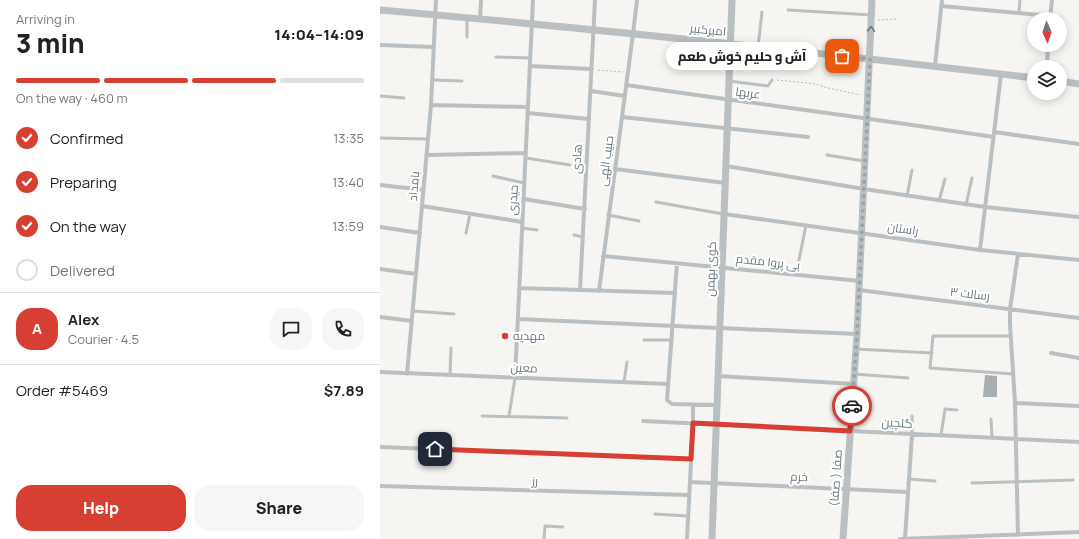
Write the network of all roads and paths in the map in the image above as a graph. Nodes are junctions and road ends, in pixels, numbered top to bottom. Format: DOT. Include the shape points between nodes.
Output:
graph roads {
  1 [pos="436,0"];
  2 [pos="481,0"];
  3 [pos="533,0"];
  4 [pos="595,0"];
  5 [pos="636,0"];
  6 [pos="732,0"];
  7 [pos="872,0"];
  8 [pos="942,0"];
  9 [pos="1020,0"];
  10 [pos="1052,0"];
  11 [pos="941,6"];
  12 [pos="380,10"];
  13 [pos="788,10"];
  14 [pos="762,12"];
  15 [pos="1051,12"];
  16 [pos="1018,13"];
  17 [pos="1027,14"];
  18 [pos="435,15"];
  19 [pos="467,17"];
  20 [pos="872,17"];
  21 [pos="480,18"];
  22 [pos="897,19"];
  23 [pos="532,23"];
  24 [pos="594,30"];
  25 [pos="633,34"];
  26 [pos="467,38"];
  27 [pos="731,44"];
  28 [pos="380,45"];
  29 [pos="434,47"];
  30 [pos="758,47"];
  31 [pos="496,57"];
  32 [pos="530,58"];
  33 [pos="870,59"];
  34 [pos="530,66"];
  35 [pos="935,66"];
  36 [pos="592,69"];
  37 [pos="628,72"];
  38 [pos="1001,74"];
  39 [pos="1027,77"];
  40 [pos="433,80"];
  41 [pos="772,80"];
  42 [pos="462,81"];
  43 [pos="729,81"];
  44 [pos="1067,82"];
  45 [pos="1079,84"];
  46 [pos="626,85"];
  47 [pos="591,91"];
  48 [pos="380,96"];
  49 [pos="625,96"];
  50 [pos="868,97"];
  51 [pos="404,98"];
  52 [pos="728,100"];
  53 [pos="431,105"];
  54 [pos="528,107"];
  55 [pos="528,113"];
  56 [pos="622,117"];
  57 [pos="867,118"];
  58 [pos="589,119"];
  59 [pos="727,128"];
  60 [pos="994,135"];
  61 [pos="808,137"];
  62 [pos="380,138"];
  63 [pos="428,139"];
  64 [pos="1079,144"];
  65 [pos="427,155"];
  66 [pos="826,155"];
  67 [pos="526,156"];
  68 [pos="865,161"];
  69 [pos="570,165"];
  70 [pos="726,166"];
  71 [pos="615,169"];
  72 [pos="912,170"];
  73 [pos="493,176"];
  74 [pos="972,178"];
  75 [pos="945,179"];
  76 [pos="524,183"];
  77 [pos="725,183"];
  78 [pos="380,186"];
  79 [pos="864,189"];
  80 [pos="424,190"];
  81 [pos="907,196"];
  82 [pos="524,199"];
  83 [pos="940,201"];
  84 [pos="656,202"];
  85 [pos="966,205"];
  86 [pos="422,206"];
  87 [pos="985,208"];
  88 [pos="585,210"];
  89 [pos="470,214"];
  90 [pos="724,214"];
  91 [pos="608,215"];
  92 [pos="1079,217"];
  93 [pos="639,220"];
  94 [pos="522,222"];
  95 [pos="806,225"];
  96 [pos="380,227"];
  97 [pos="522,228"];
  98 [pos="537,230"];
  99 [pos="420,233"];
  100 [pos="466,233"];
  101 [pos="862,233"];
  102 [pos="574,235"];
  103 [pos="583,237"];
  104 [pos="980,250"];
  105 [pos="1018,254"];
  106 [pos="603,256"];
  107 [pos="1079,260"];
  108 [pos="678,263"];
  109 [pos="722,267"];
  110 [pos="380,269"];
  111 [pos="416,274"];
  112 [pos="796,275"];
  113 [pos="860,281"];
  114 [pos="519,288"];
  115 [pos="580,290"];
  116 [pos="859,290"];
  117 [pos="599,291"];
  118 [pos="675,293"];
  119 [pos="1010,309"];
  120 [pos="413,311"];
  121 [pos="454,314"];
  122 [pos="380,317"];
  123 [pos="1079,318"];
  124 [pos="518,319"];
  125 [pos="412,321"];
  126 [pos="673,326"];
  127 [pos="719,328"];
  128 [pos="857,334"];
  129 [pos="1011,336"];
  130 [pos="644,340"];
  131 [pos="672,340"];
  132 [pos="451,348"];
  133 [pos="856,349"];
  134 [pos="932,353"];
  135 [pos="1051,353"];
  136 [pos="1079,358"];
  137 [pos="627,362"];
  138 [pos="380,372"];
  139 [pos="407,374"];
  140 [pos="854,374"];
  141 [pos="1013,374"];
  142 [pos="450,375"];
  143 [pos="718,376"];
  144 [pos="515,378"];
  145 [pos="908,378"];
  146 [pos="624,382"];
  147 [pos="667,384"];
  148 [pos="854,384"];
  149 [pos="1015,403"];
  150 [pos="693,405"];
  151 [pos="716,405"];
  152 [pos="1079,406"];
  153 [pos="957,410"];
  154 [pos="482,416"];
  155 [pos="509,416"];
  156 [pos="912,416"];
  157 [pos="566,418"];
  158 [pos="991,419"];
  159 [pos="642,421"];
  160 [pos="693,423"];
  161 [pos="716,424"];
  162 [pos="850,431"];
  163 [pos="912,434"];
  164 [pos="941,435"];
  165 [pos="992,438"];
  166 [pos="1016,439"];
  167 [pos="1079,442"];
  168 [pos="380,446"];
  169 [pos="691,459"];
  170 [pos="909,479"];
  171 [pos="1073,480"];
  172 [pos="935,481"];
  173 [pos="690,482"];
  174 [pos="972,482"];
  175 [pos="1017,482"];
  176 [pos="714,484"];
  177 [pos="380,486"];
  178 [pos="846,490"];
  179 [pos="908,492"];
  180 [pos="689,495"];
  181 [pos="655,514"];
  182 [pos="688,516"];
  183 [pos="563,527"];
  184 [pos="1079,532"];
  185 [pos="1018,535"];
  186 [pos="957,538"];
  187 [pos="544,539"];
  188 [pos="687,539"];
  189 [pos="712,539"];
  190 [pos="843,539"];
  191 [pos="900,539"];
  192 [pos="904,539"];
  1 -- 18 [label="street, بامداد"];
  2 -- 21 [label="street"];
  3 -- 23 [label="street, حیدری"];
  4 -- 24 [label="street, هادی"];
  5 -- 25 [label="street, حبیب الهی"];
  6 -- 27 [label="street, کوی بهمن"];
  7 -- 20 [label="street, صفا ( صفا)"];
  8 -- 11 [label="street"];
  9 -- 16 [label="lane"];
  10 -- 15 [label="street"];
  11 -- 16 [label="street"];
  11 -- 35 [label="street"];
  12 -- 18 [label="street, امیرکبیر"];
  13 -- 20 [label="lane"];
  14 -- 30 [label="lane"];
  16 -- 17 [label="street"];
  18 -- 19 [label="street, امیرکبیر"];
  18 -- 29 [label="street, بامداد"];
  19 -- 21 [label="street, امیرکبیر"];
  19 -- 26 [label="lane"];
  20 -- 22 [label="path"];
  33 -- 20 [label="street, صفا ( صفا), one-way"];
  21 -- 23 [label="street, امیرکبیر"];
  23 -- 24 [label="street, امیرکبیر"];
  23 -- 32 [label="street, حیدری"];
  24 -- 25 [label="street, امیرکبیر"];
  24 -- 36 [label="street, هادی"];
  25 -- 27 [label="street, امیرکبیر"];
  25 -- 37 [label="street, حبیب الهی"];
  27 -- 30 [label="street, امیرکبیر"];
  27 -- 43 [label="street, کوی بهمن"];
  28 -- 29 [label="street"];
  29 -- 40 [label="street, بامداد"];
  30 -- 33 [label="street, امیرکبیر"];
  31 -- 32 [label="lane"];
  32 -- 34 [label="street, حیدری"];
  33 -- 35 [label="street, امیرکبیر"];
  33 -- 50 [label="street, صفا ( صفا)"];
  34 -- 36 [label="street"];
  34 -- 54 [label="street, حیدری"];
  35 -- 38 [label="street, امیرکبیر"];
  36 -- 37 [label="path"];
  36 -- 47 [label="street, هادی"];
  37 -- 46 [label="street, حبیب الهی"];
  38 -- 39 [label="street, امیرکبیر"];
  38 -- 60 [label="street"];
  40 -- 42 [label="lane"];
  40 -- 53 [label="street, بامداد"];
  41 -- 43 [label="lane" via="768,86"];
  41 -- 50 [label="path" via="816,84"];
  43 -- 52 [label="street, کوی بهمن"];
  44 -- 45 [label="street"];
  46 -- 49 [label="street, حبیب الهی"];
  46 -- 52 [label="street, عربها"];
  47 -- 49 [label="street"];
  47 -- 58 [label="street, هادی"];
  48 -- 51 [label="lane"];
  49 -- 56 [label="street, حبیب الهی"];
  50 -- 57 [label="street, صفا ( صفا)"];
  52 -- 57 [label="street, عربها"];
  52 -- 59 [label="street, کوی بهمن"];
  53 -- 54 [label="street"];
  53 -- 63 [label="street, بامداد"];
  54 -- 55 [label="street, حیدری"];
  55 -- 58 [label="street"];
  55 -- 67 [label="street, حیدری"];
  56 -- 59 [label="street"];
  56 -- 71 [label="street, حبیب الهی"];
  57 -- 60 [label="street, عربها"];
  57 -- 68 [label="street, صفا ( صفا)"];
  58 -- 88 [label="street, هادی"];
  59 -- 61 [label="street"];
  59 -- 70 [label="street, کوی بهمن"];
  60 -- 64 [label="street, عربها"];
  60 -- 87 [label="street"];
  62 -- 63 [label="lane"];
  63 -- 65 [label="street, بامداد"];
  65 -- 67 [label="street"];
  65 -- 80 [label="street, بامداد"];
  66 -- 68 [label="lane"];
  67 -- 69 [label="lane"];
  67 -- 76 [label="street, حیدری"];
  68 -- 79 [label="street, صفا ( صفا)"];
  70 -- 77 [label="street, کوی بهمن"];
  70 -- 79 [label="street"];
  71 -- 77 [label="street"];
  71 -- 91 [label="street, حبیب الهی"];
  72 -- 81 [label="lane"];
  73 -- 76 [label="lane"];
  74 -- 85 [label="lane"];
  75 -- 83 [label="lane"];
  76 -- 82 [label="street, حیدری"];
  77 -- 90 [label="street, کوی بهمن"];
  78 -- 80 [label="street"];
  79 -- 81 [label="street"];
  79 -- 101 [label="street, صفا ( صفا)"];
  80 -- 86 [label="street, بامداد"];
  81 -- 83 [label="street"];
  82 -- 88 [label="street"];
  82 -- 94 [label="street, حیدری"];
  83 -- 85 [label="street"];
  84 -- 90 [label="lane"];
  85 -- 87 [label="street"];
  86 -- 89 [label="street"];
  86 -- 99 [label="street, بامداد"];
  87 -- 92 [label="street"];
  87 -- 104 [label="street"];
  88 -- 103 [label="street, هادی"];
  89 -- 94 [label="street"];
  89 -- 100 [label="lane"];
  90 -- 95 [label="street, راستان"];
  90 -- 109 [label="street, کوی بهمن"];
  91 -- 93 [label="lane"];
  91 -- 106 [label="street, حبیب الهی"];
  94 -- 97 [label="street, حیدری"];
  95 -- 101 [label="street, راستان"];
  95 -- 112 [label="lane"];
  96 -- 99 [label="street"];
  97 -- 98 [label="lane"];
  97 -- 114 [label="street, حیدری"];
  99 -- 111 [label="street, بامداد"];
  101 -- 104 [label="street, راستان"];
  101 -- 113 [label="street, صفا ( صفا)"];
  102 -- 103 [label="lane"];
  103 -- 115 [label="street, هادی"];
  104 -- 105 [label="street, راستان"];
  105 -- 107 [label="street, راستان"];
  105 -- 119 [label="street"];
  106 -- 108 [label="street, بی پروا مقدم"];
  106 -- 117 [label="street, حبیب الهی"];
  108 -- 109 [label="street, بی پروا مقدم"];
  108 -- 118 [label="street"];
  109 -- 112 [label="street, بی پروا مقدم"];
  109 -- 127 [label="street, کوی بهمن"];
  110 -- 111 [label="street"];
  111 -- 120 [label="street, بامداد"];
  112 -- 113 [label="street, بی پروا مقدم"];
  113 -- 116 [label="street, صفا ( صفا)"];
  114 -- 115 [label="street"];
  114 -- 124 [label="street, حیدری"];
  115 -- 117 [label="street"];
  116 -- 119 [label="street, رسالت ۳"];
  116 -- 128 [label="street, صفا ( صفا)"];
  117 -- 118 [label="street"];
  118 -- 126 [label="street"];
  119 -- 123 [label="street, رسالت ۳"];
  119 -- 129 [label="street"];
  120 -- 121 [label="lane"];
  120 -- 125 [label="street, بامداد"];
  122 -- 125 [label="street"];
  124 -- 126 [label="street"];
  124 -- 144 [label="street, حیدری"];
  125 -- 139 [label="street, بامداد"];
  126 -- 127 [label="street"];
  126 -- 131 [label="street"];
  127 -- 128 [label="street"];
  127 -- 143 [label="street, کوی بهمن"];
  128 -- 133 [label="street, صفا ( صفا)"];
  129 -- 134 [label="lane" via="933,336"];
  129 -- 141 [label="street"];
  130 -- 131 [label="lane"];
  131 -- 147 [label="street"];
  132 -- 142 [label="lane"];
  133 -- 134 [label="lane"];
  133 -- 140 [label="street, صفا ( صفا)"];
  134 -- 141 [label="lane" via="930,368"];
  135 -- 136 [label="street"];
  137 -- 146 [label="lane"];
  138 -- 139 [label="street, معین"];
  139 -- 142 [label="street, معین"];
  140 -- 145 [label="lane"];
  140 -- 148 [label="street, صفا ( صفا)"];
  141 -- 149 [label="street"];
  142 -- 144 [label="street, معین"];
  143 -- 148 [label="street"];
  143 -- 151 [label="street, کوی بهمن"];
  144 -- 146 [label="street, معین"];
  144 -- 155 [label="lane"];
  146 -- 147 [label="street, معین"];
  147 -- 150 [label="street" via="666,396 669,403"];
  148 -- 162 [label="street, صفا ( صفا)"];
  149 -- 152 [label="street"];
  149 -- 166 [label="street"];
  150 -- 151 [label="street"];
  150 -- 160 [label="street"];
  151 -- 161 [label="street, کوی بهمن"];
  153 -- 164 [label="lane" via="945,409"];
  154 -- 155 [label="lane"];
  155 -- 157 [label="lane"];
  156 -- 163 [label="lane"];
  158 -- 165 [label="lane"];
  159 -- 160 [label="street, گلچین"];
  160 -- 161 [label="street, گلچین"];
  160 -- 169 [label="street"];
  161 -- 162 [label="street, گلچین"];
  161 -- 176 [label="street, کوی بهمن"];
  162 -- 163 [label="street, گلچین"];
  162 -- 178 [label="street, صفا ( صفا)"];
  163 -- 164 [label="street, گلچین"];
  163 -- 170 [label="street"];
  164 -- 165 [label="street, گلچین"];
  165 -- 166 [label="street, گلچین"];
  166 -- 167 [label="street, گلچین"];
  166 -- 175 [label="street"];
  168 -- 169 [label="street"];
  169 -- 173 [label="street"];
  170 -- 172 [label="lane"];
  170 -- 179 [label="street"];
  171 -- 175 [label="lane"];
  173 -- 176 [label="street, خرم"];
  173 -- 180 [label="street"];
  174 -- 175 [label="lane"];
  175 -- 185 [label="street"];
  176 -- 178 [label="street, خرم"];
  176 -- 189 [label="street, کوی بهمن"];
  177 -- 180 [label="street, رز"];
  178 -- 179 [label="street, خرم"];
  178 -- 190 [label="street, صفا ( صفا)"];
  179 -- 192 [label="street"];
  180 -- 182 [label="street"];
  181 -- 182 [label="lane"];
  182 -- 188 [label="street"];
  183 -- 187 [label="lane" via="545,526"];
  184 -- 185 [label="street"];
  185 -- 186 [label="street"];
  186 -- 192 [label="street"];
  191 -- 192 [label="street"];
}
